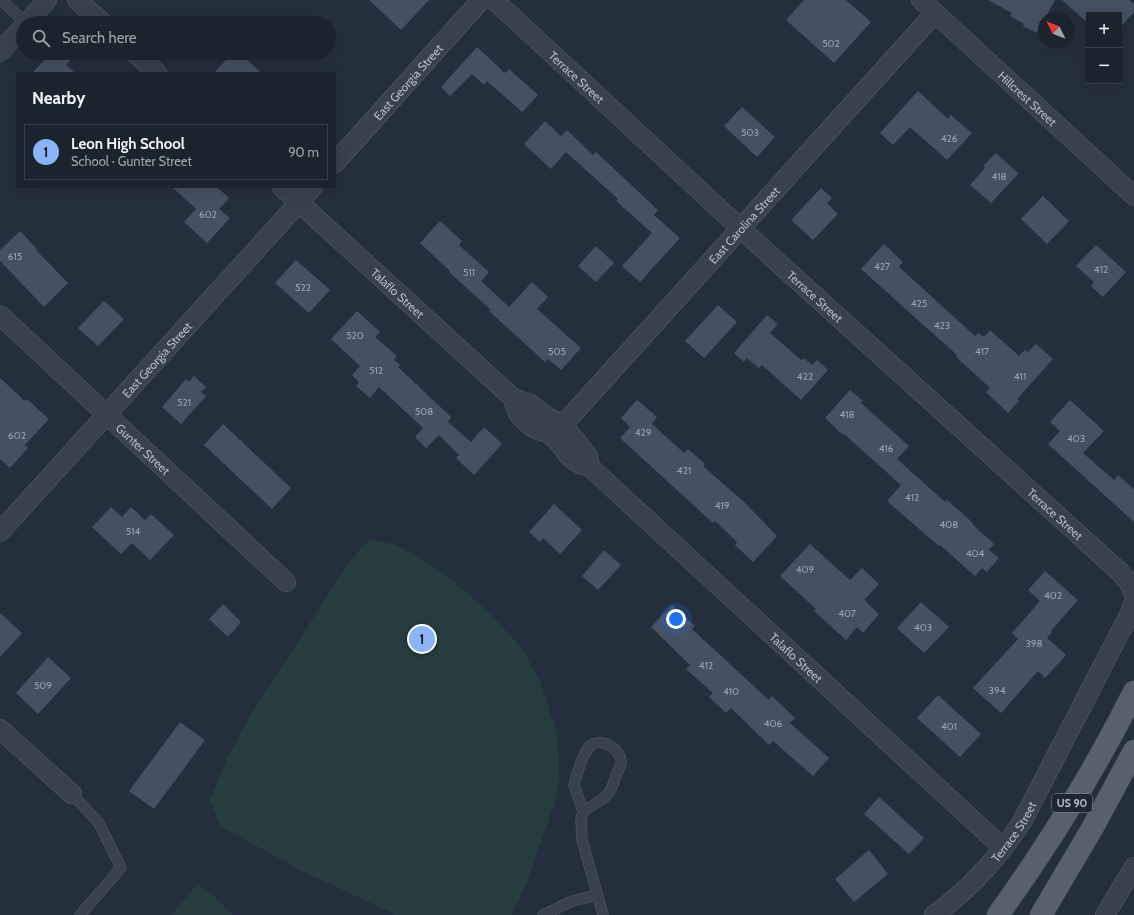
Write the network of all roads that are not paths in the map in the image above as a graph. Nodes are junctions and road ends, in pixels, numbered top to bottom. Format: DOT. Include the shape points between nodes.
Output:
graph roads {
  1 [pos="0,0"];
  2 [pos="47,0"];
  3 [pos="77,0"];
  4 [pos="481,0"];
  5 [pos="494,0"];
  6 [pos="929,5"];
  7 [pos="18,16"];
  8 [pos="32,16"];
  9 [pos="95,16"];
  10 [pos="16,35"];
  11 [pos="0,52"];
  12 [pos="143,60"];
  13 [pos="156,72"];
  14 [pos="336,162"];
  15 [pos="283,188"];
  16 [pos="312,188"];
  17 [pos="1134,196"];
  18 [pos="299,203"];
  19 [pos="740,228"];
  20 [pos="0,315"];
  21 [pos="106,415"];
  22 [pos="558,431"];
  23 [pos="0,532"];
  24 [pos="286,582"];
  25 [pos="1134,594"];
  26 [pos="1134,601"];
  27 [pos="1134,692"];
  28 [pos="0,729"];
  29 [pos="1134,751"];
  30 [pos="72,794"];
  31 [pos="583,811"];
  32 [pos="1003,848"];
  33 [pos="1134,867"];
  34 [pos="597,895"];
  35 [pos="80,915"];
  36 [pos="543,915"];
  37 [pos="603,915"];
  38 [pos="934,915"];
  39 [pos="998,915"];
  40 [pos="1041,915"];
  41 [pos="1105,915"];
  1 -- 7 [label="lane"];
  2 -- 8 [label="street"];
  3 -- 9 [label="street"];
  4 -- 14 [label="street, East Georgia Street"];
  5 -- 19 [label="street, Terrace Street"];
  6 -- 17 [label="street, Hillcrest Street"];
  6 -- 19 [label="street, East Carolina Street"];
  10 -- 11 [label="street"];
  12 -- 13 [label="street"];
  15 -- 18 [label="street, Talaflo Street"];
  16 -- 18 [label="street, East Georgia Street"];
  18 -- 21 [label="street, East Georgia Street"];
  18 -- 22 [label="street, Talaflo Street" via="513,398 519,415 535,429 547,433"];
  19 -- 22 [label="street, East Carolina Street"];
  19 -- 25 [label="street, Terrace Street" via="1121,573"];
  20 -- 21 [label="street, Gunter Street"];
  21 -- 23 [label="street, East Georgia Street"];
  21 -- 24 [label="street, Gunter Street"];
  22 -- 32 [label="street, Talaflo Street" via="558,442 568,456 579,465 590,467"];
  26 -- 32 [label="street, Terrace Street" via="1028,811"];
  27 -- 39 [label="main road, US 90" via="1071,804"];
  28 -- 30 [label="street"];
  29 -- 40 [label="main road, US 90"];
  30 -- 35 [label="lane" via="99,823 121,868"];
  31 -- 31 [label="lane" via="609,792 621,764 616,751 603,743 598,742 590,746 574,780"];
  31 -- 34 [label="lane" via="582,840"];
  32 -- 38 [label="street, Terrace Street" via="972,882"];
  33 -- 41 [label="street"];
  34 -- 36 [label="lane" via="572,901"];
  34 -- 37 [label="lane"];
}
